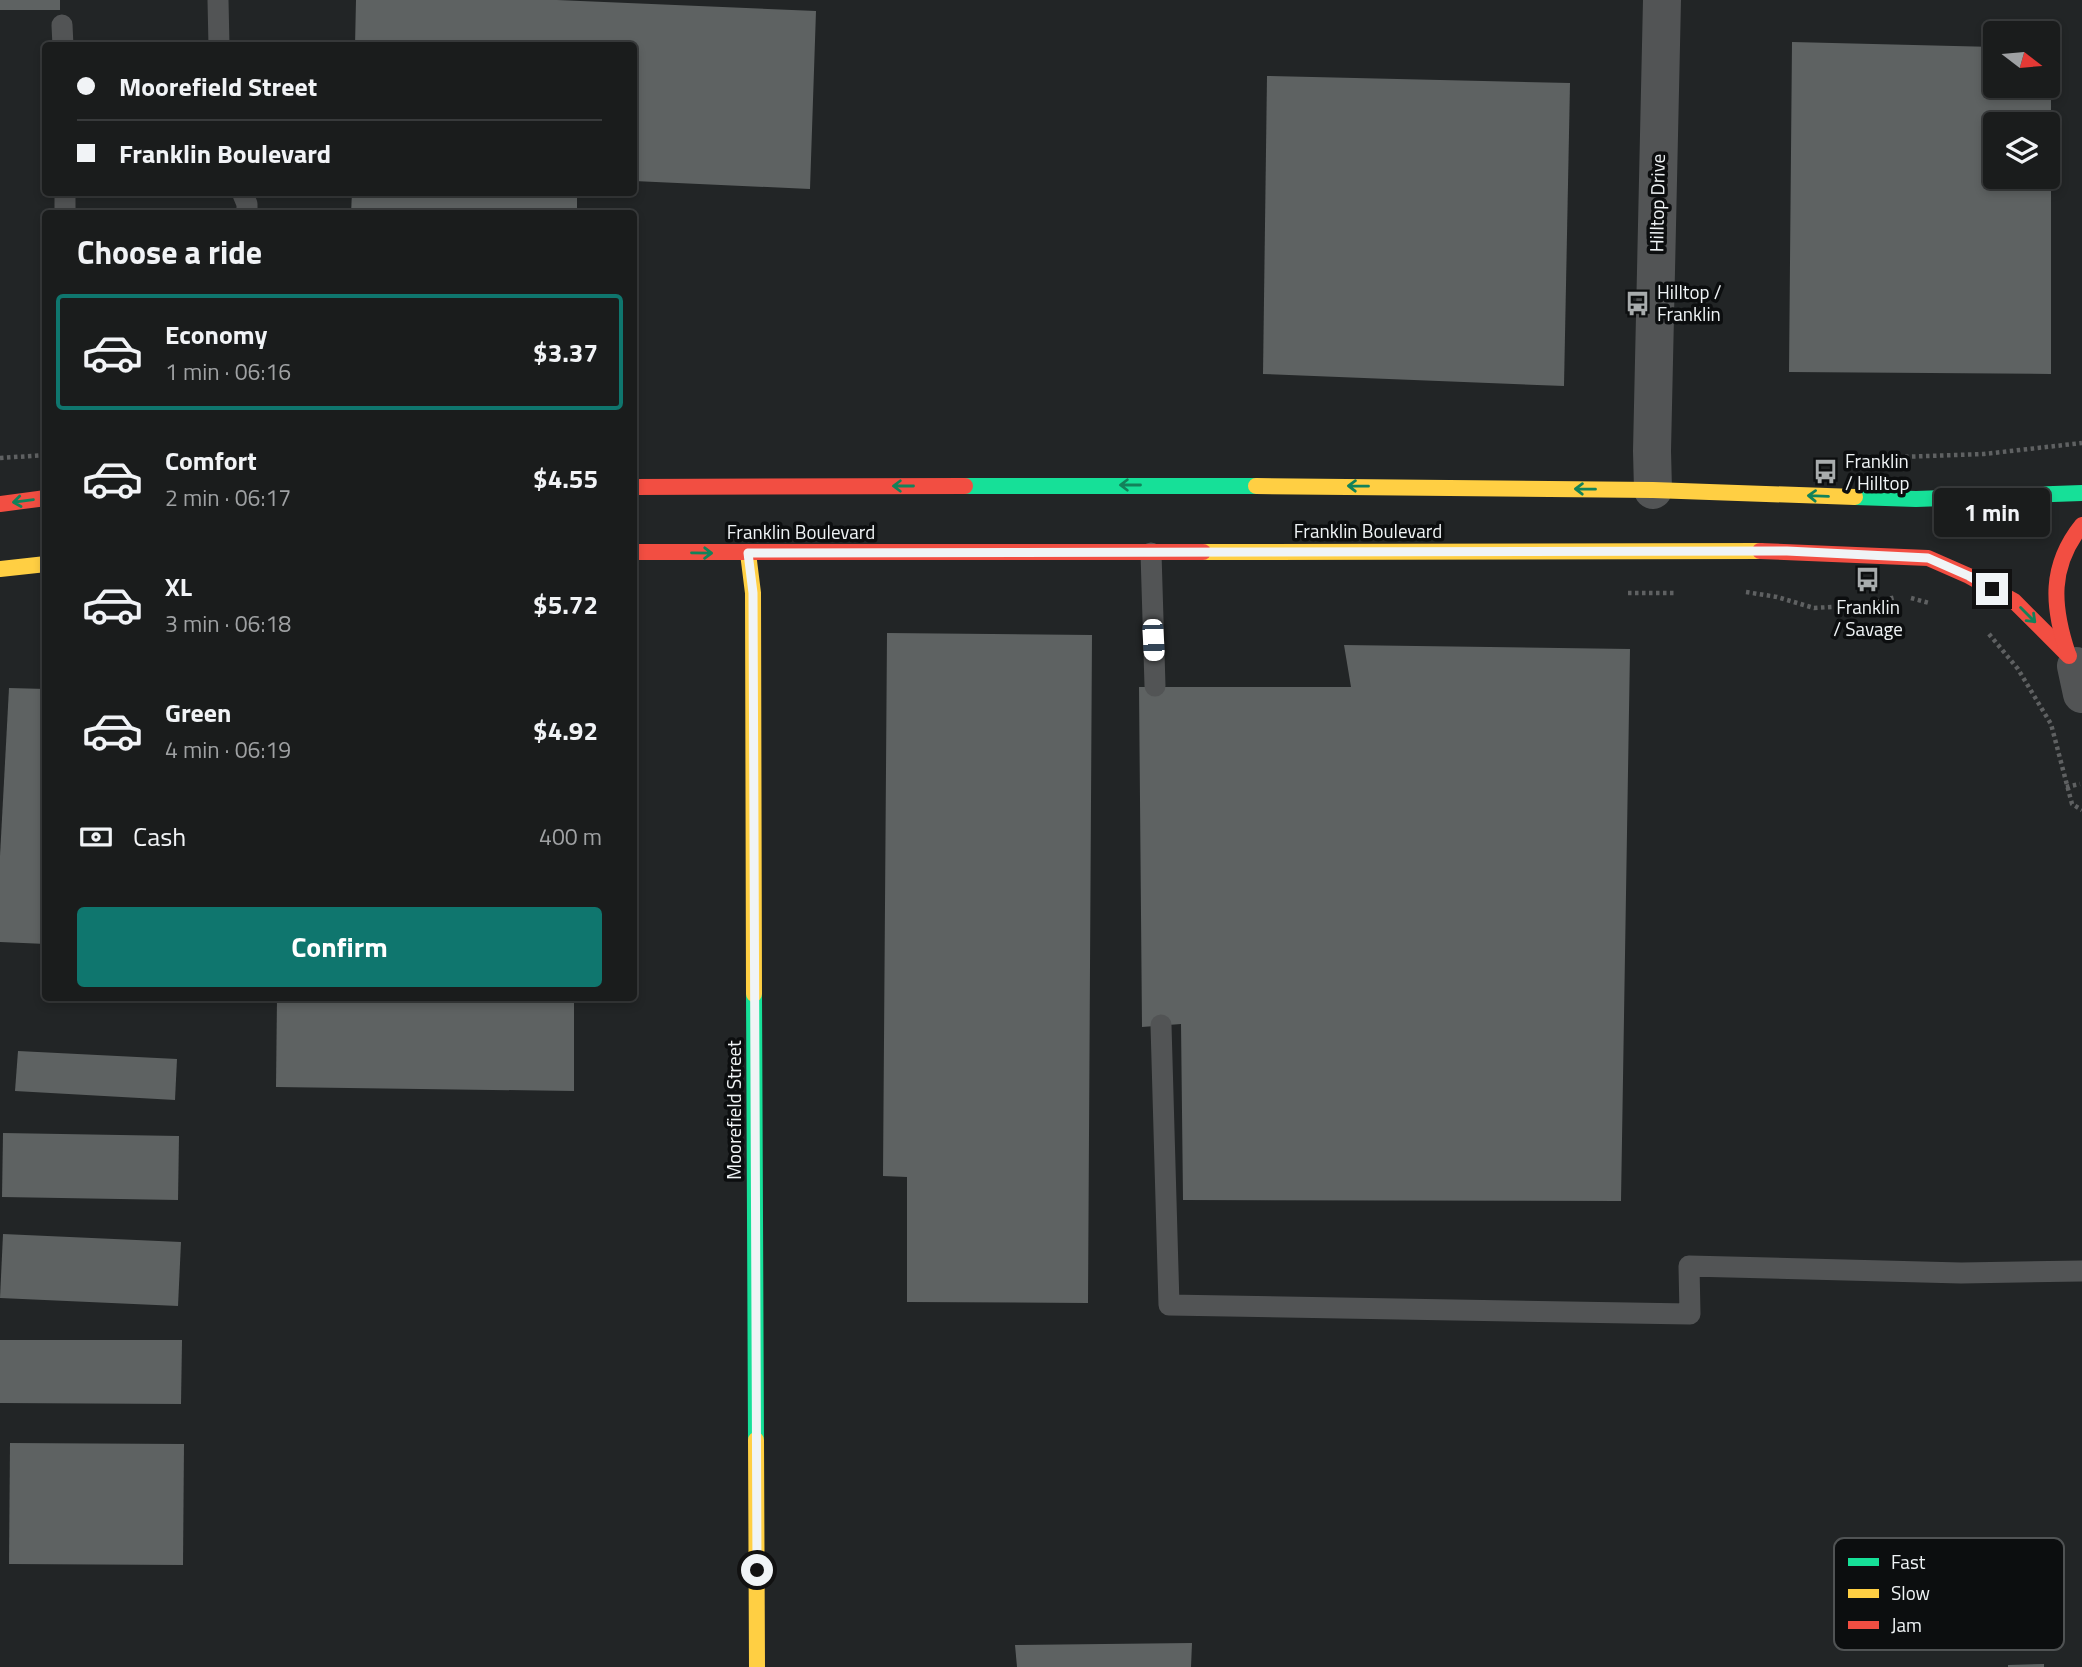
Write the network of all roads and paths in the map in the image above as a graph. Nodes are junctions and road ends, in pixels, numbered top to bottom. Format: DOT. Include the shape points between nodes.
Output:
graph roads {
  1 [pos="218,0"];
  2 [pos="1662,0"];
  3 [pos="219,42"];
  4 [pos="2082,443"];
  5 [pos="42,455"];
  6 [pos="1891,457"];
  7 [pos="0,458"];
  8 [pos="637,487"];
  9 [pos="1653,490"];
  10 [pos="2082,492"];
  11 [pos="42,498"];
  12 [pos="0,503"];
  13 [pos="2082,526"];
  14 [pos="637,552"];
  15 [pos="748,553"];
  16 [pos="1151,553"];
  17 [pos="42,564"];
  18 [pos="0,569"];
  19 [pos="1739,591"];
  20 [pos="1686,592"];
  21 [pos="1620,593"];
  22 [pos="1940,607"];
  23 [pos="1982,626"];
  24 [pos="2077,672"];
  25 [pos="1155,687"];
  26 [pos="2080,784"];
  27 [pos="2066,787"];
  28 [pos="2082,810"];
  29 [pos="1161,1025"];
  30 [pos="2082,1271"];
  31 [pos="757,1667"];
  1 -- 3 [label="lane"];
  2 -- 9 [label="street, Hilltop Drive"];
  4 -- 6 [label="path" via="1984,454"];
  5 -- 7 [label="path"];
  9 -- 8 [label="main road, one-way" via="1186,485"];
  10 -- 9 [label="main road, one-way" via="1916,499"];
  11 -- 12 [label="main road, one-way"];
  13 -- 24 [label="main road" via="2059,564 2054,599 2060,634"];
  14 -- 15 [label="main road, Franklin Boulevard, one-way"];
  15 -- 16 [label="main road, Franklin Boulevard"];
  15 -- 31 [label="main road, Moorefield Street" via="753,593"];
  16 -- 24 [label="main road, Franklin Boulevard, one-way" via="1787,551 1928,558 2014,601"];
  16 -- 25 [label="lane"];
  17 -- 18 [label="main road"];
  19 -- 22 [label="path" via="1814,608 1864,605 1903,595"];
  20 -- 21 [label="path"];
  23 -- 27 [label="path" via="2018,669 2051,724"];
  26 -- 27 [label="path"];
  27 -- 28 [label="path" via="2072,804"];
  29 -- 30 [label="lane" via="1169,1304 1690,1314 1689,1266 1961,1273"];
}
